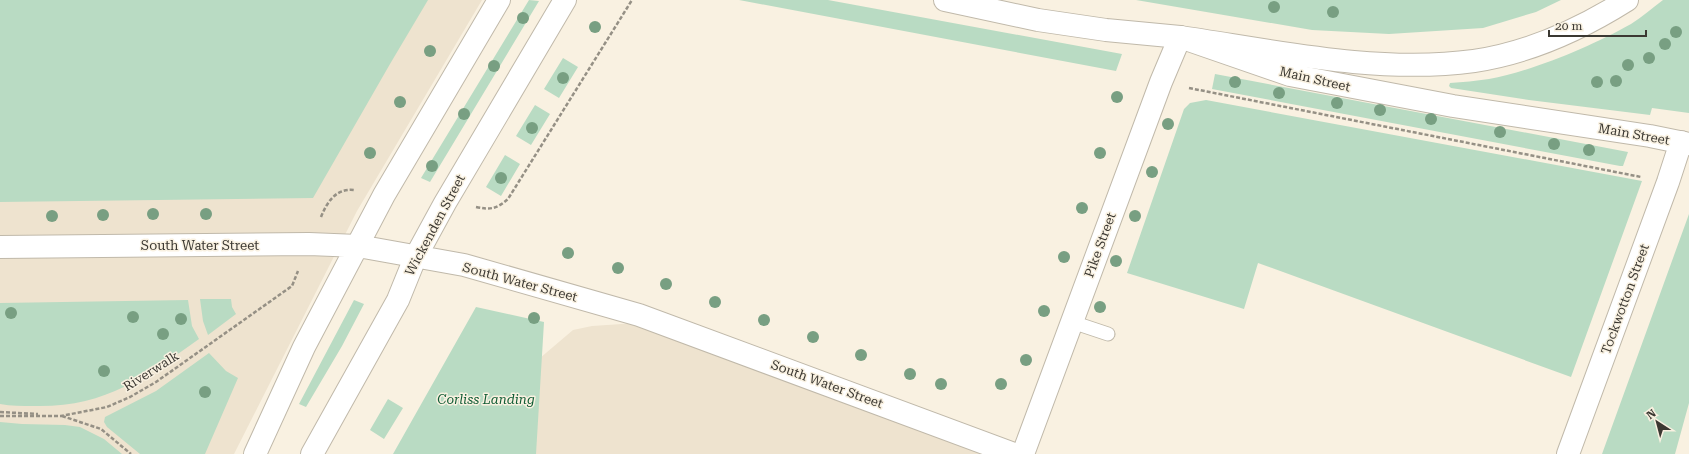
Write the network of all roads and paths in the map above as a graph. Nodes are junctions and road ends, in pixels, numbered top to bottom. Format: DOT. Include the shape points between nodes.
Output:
graph roads {
  1 [pos="499,0"];
  2 [pos="565,0"];
  3 [pos="632,0"];
  4 [pos="945,0"];
  5 [pos="1627,0"];
  6 [pos="1180,37"];
  7 [pos="1185,88"];
  8 [pos="1685,143"];
  9 [pos="1642,177"];
  10 [pos="357,190"];
  11 [pos="476,207"];
  12 [pos="319,221"];
  13 [pos="358,246"];
  14 [pos="0,247"];
  15 [pos="415,258"];
  16 [pos="292,286"];
  17 [pos="1072,322"];
  18 [pos="1108,334"];
  19 [pos="0,412"];
  20 [pos="0,416"];
  21 [pos="61,416"];
  22 [pos="131,454"];
  23 [pos="255,454"];
  24 [pos="312,454"];
  25 [pos="1014,454"];
  26 [pos="1023,454"];
  27 [pos="1568,454"];
  1 -- 13 [label="main road" via="384,195"];
  2 -- 15 [label="main road, Wickenden Street"];
  3 -- 11 [label="path" via="508,199 499,207 488,210"];
  4 -- 6 [label="main road, Main Street" via="1038,20"];
  5 -- 6 [label="main road" via="1593,20 1544,42 1499,56 1449,63 1359,63"];
  6 -- 8 [label="main road, Main Street" via="1290,75 1453,106"];
  6 -- 17 [label="main road, Pike Street"];
  7 -- 9 [label="path"];
  8 -- 27 [label="main road, Tockwotton Street" via="1668,182"];
  10 -- 12 [label="path" via="335,194 324,208"];
  13 -- 14 [label="main road, South Water Street" via="309,244"];
  13 -- 15 [label="main road, South Water Street"];
  13 -- 23 [label="main road" via="304,348"];
  15 -- 24 [label="main road, Wickenden Street" via="398,300"];
  15 -- 25 [label="main road, South Water Street" via="464,265 639,315"];
  16 -- 21 [label="path, Riverwalk" via="156,382 130,397 107,408"];
  17 -- 18 [label="lane"];
  17 -- 26 [label="main road, Pike Street"];
  19 -- 21 [label="path"];
  20 -- 21 [label="path, Riverwalk"];
  21 -- 22 [label="path" via="101,429"];
}
